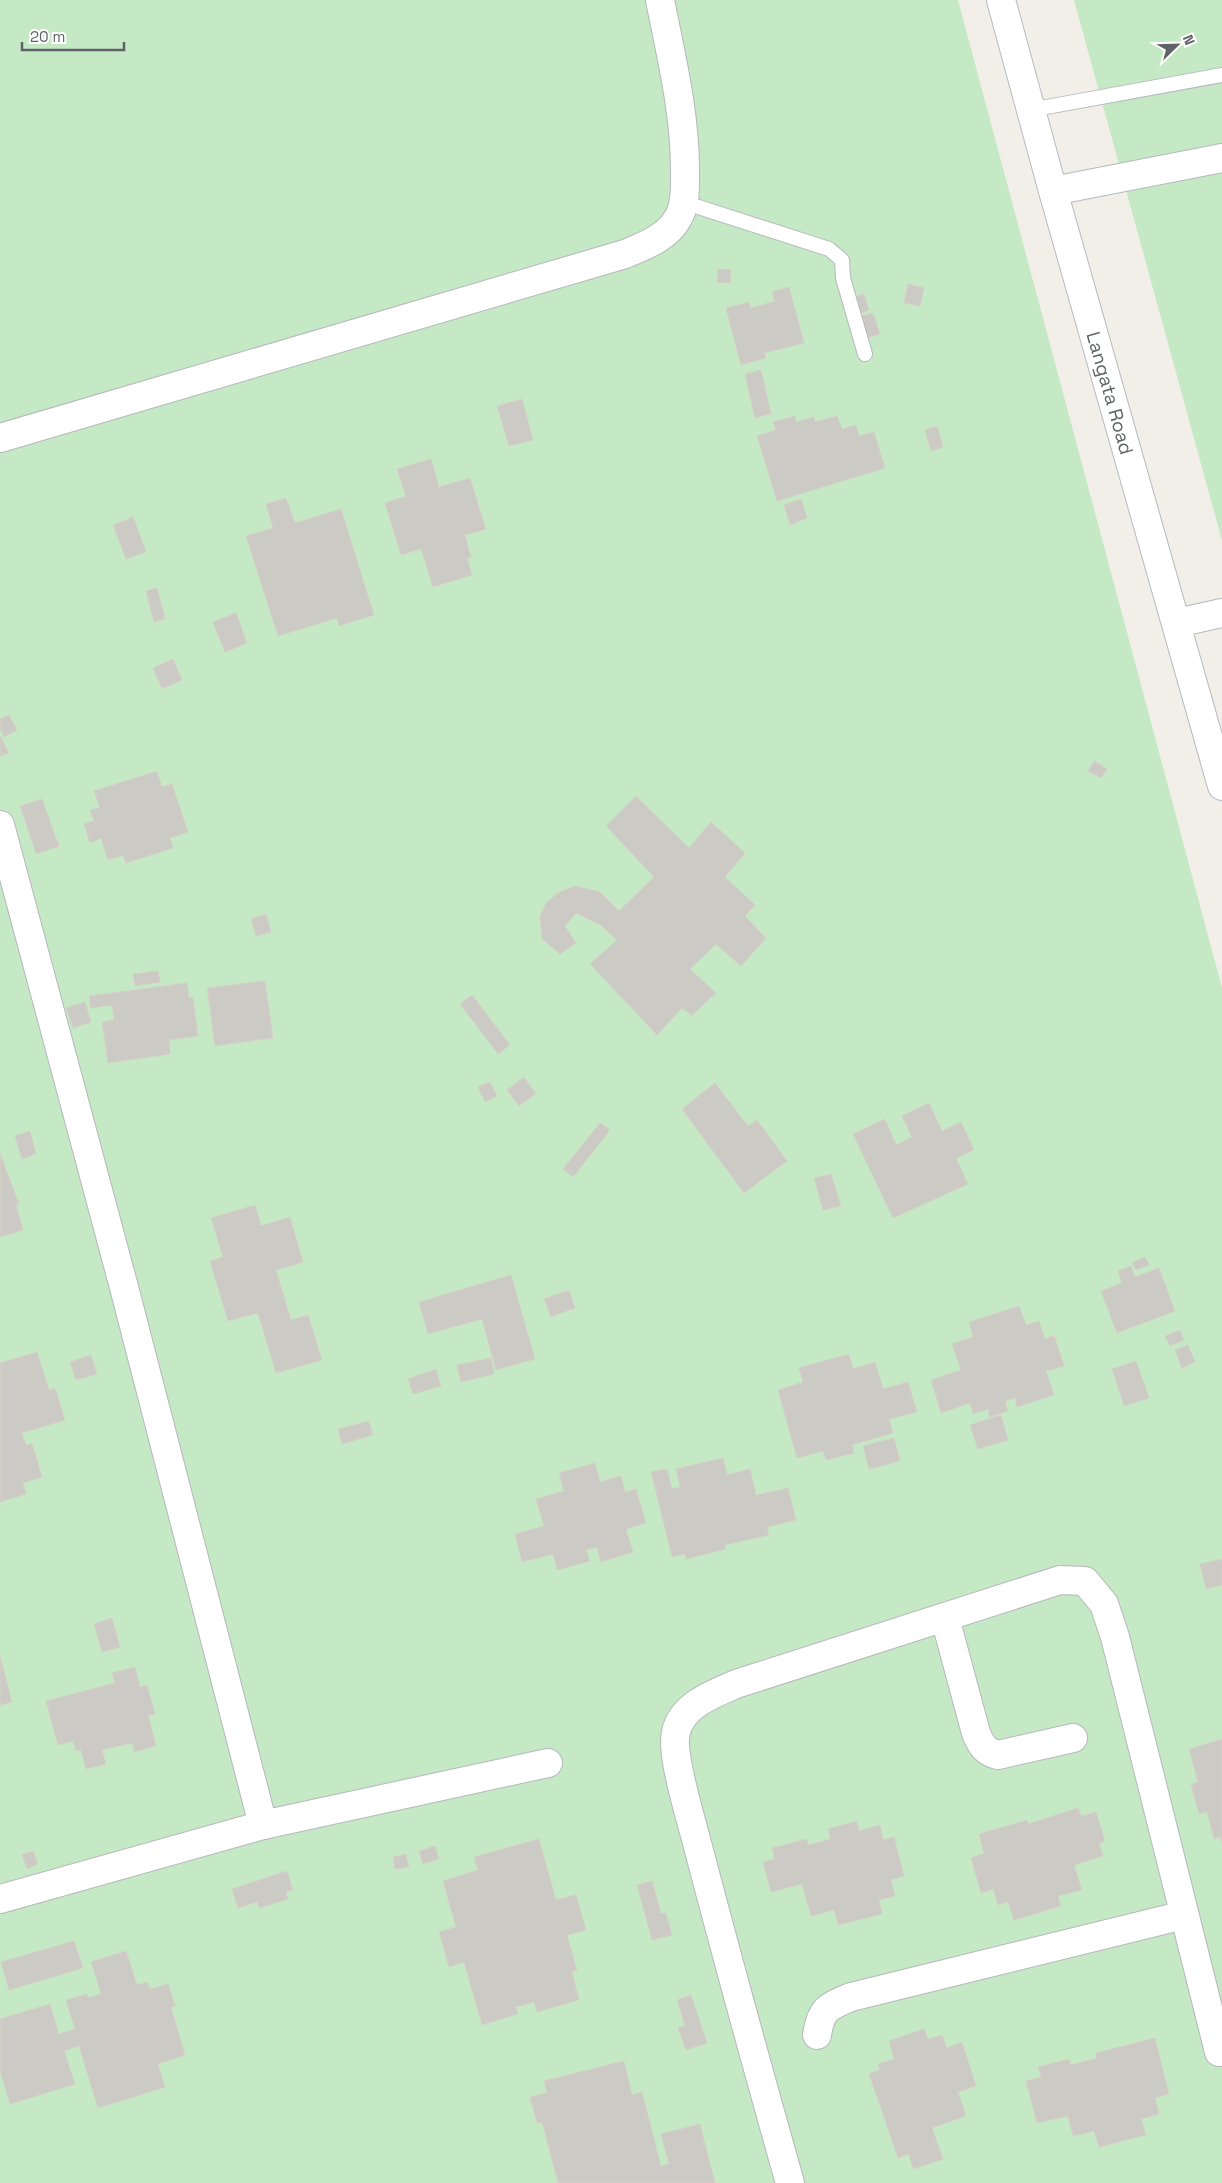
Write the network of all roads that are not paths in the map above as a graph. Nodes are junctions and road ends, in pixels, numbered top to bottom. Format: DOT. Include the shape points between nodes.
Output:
graph roads {
  1 [pos="660,0"];
  2 [pos="1001,0"];
  3 [pos="1222,75"];
  4 [pos="1030,110"];
  5 [pos="1222,158"];
  6 [pos="1053,191"];
  7 [pos="683,202"];
  8 [pos="865,354"];
  9 [pos="0,438"];
  10 [pos="1222,613"];
  11 [pos="1177,623"];
  12 [pos="1222,786"];
  13 [pos="0,825"];
  14 [pos="945,1618"];
  15 [pos="1073,1738"];
  16 [pos="548,1763"];
  17 [pos="263,1825"];
  18 [pos="0,1900"];
  19 [pos="1184,1915"];
  20 [pos="817,2035"];
  21 [pos="1219,2052"];
  22 [pos="790,2183"];
  1 -- 7 [label="street" via="682,107"];
  2 -- 4 [label="street, Langata Road"];
  3 -- 4 [label="lane"];
  4 -- 6 [label="street, Langata Road"];
  5 -- 6 [label="street"];
  6 -- 11 [label="street, Langata Road"];
  7 -- 8 [label="lane" via="829,249 842,260 843,278"];
  7 -- 9 [label="street" via="678,218 666,233 625,254"];
  10 -- 11 [label="street"];
  11 -- 12 [label="street, Langata Road"];
  13 -- 17 [label="street"];
  14 -- 15 [label="street" via="976,1733 988,1753 998,1755"];
  14 -- 19 [label="street" via="1060,1580 1085,1582 1104,1604"];
  14 -- 22 [label="street" via="736,1684 710,1695 691,1708 675,1732 685,1796 738,2002"];
  16 -- 17 [label="street"];
  17 -- 18 [label="street"];
  19 -- 20 [label="street" via="851,1997 830,2006 820,2018"];
  19 -- 21 [label="street"];
}
